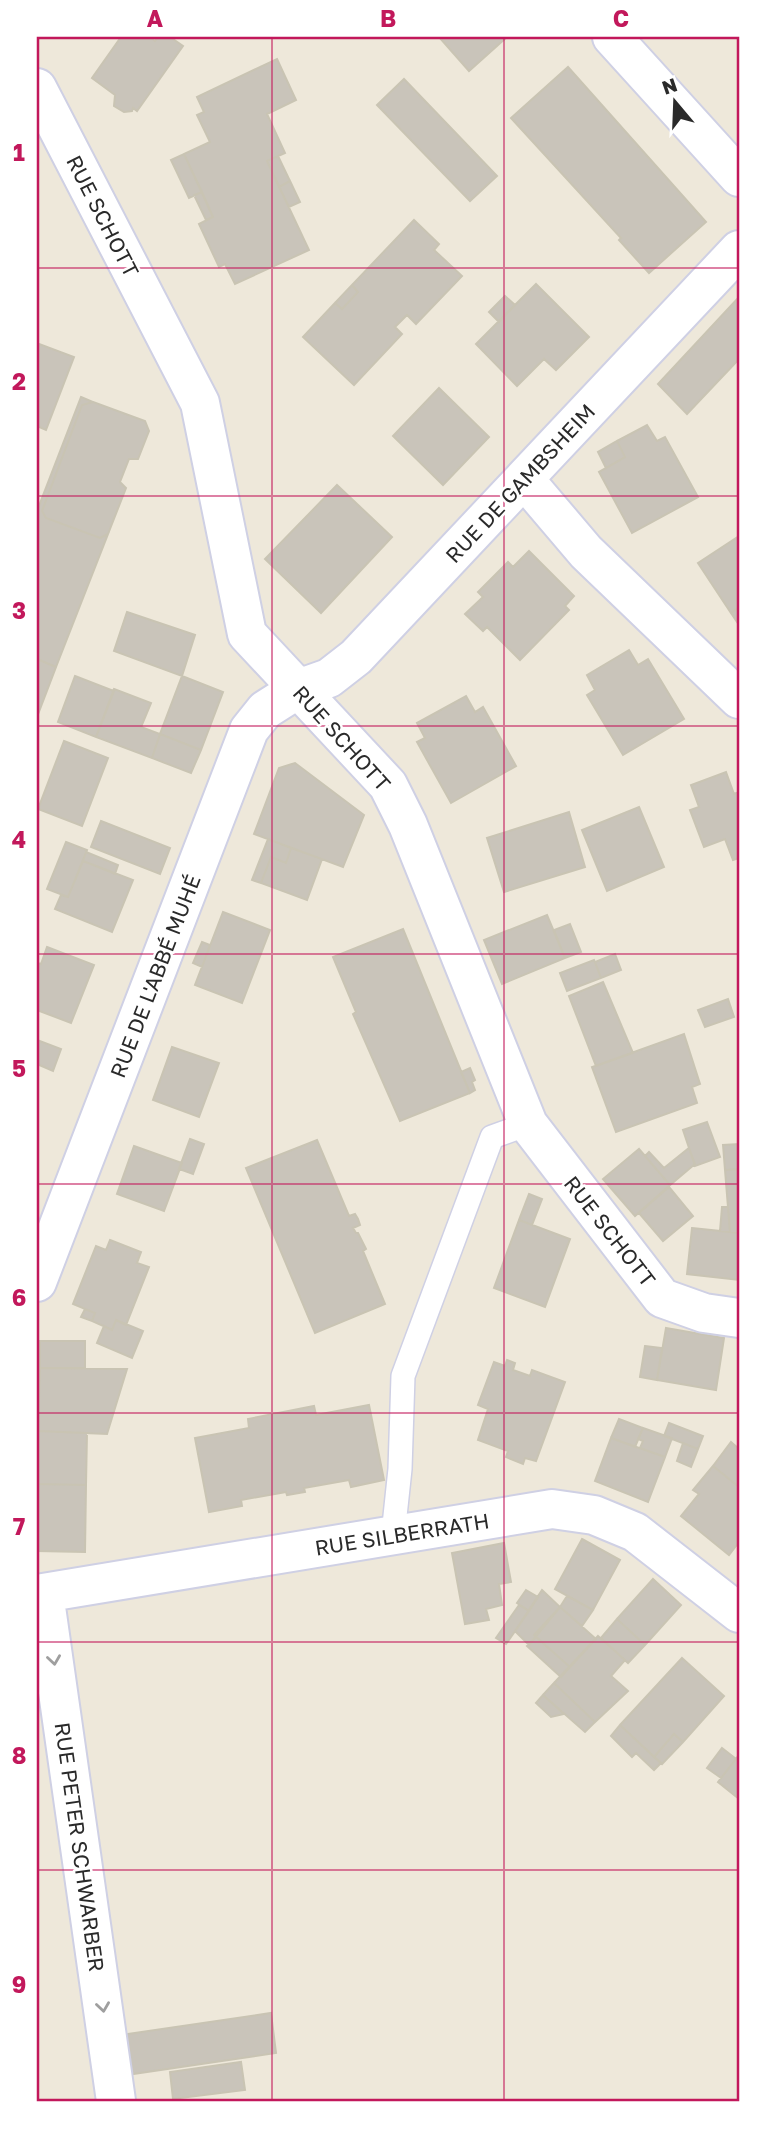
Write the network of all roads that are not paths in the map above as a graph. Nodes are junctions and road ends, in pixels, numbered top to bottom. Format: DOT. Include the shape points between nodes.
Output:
graph roads {
  1 [pos="612,37"];
  2 [pos="37,88"];
  3 [pos="739,177"];
  4 [pos="735,255"];
  5 [pos="524,479"];
  6 [pos="298,689"];
  7 [pos="739,699"];
  8 [pos="527,1124"];
  9 [pos="37,1282"];
  10 [pos="739,1318"];
  11 [pos="393,1535"];
  12 [pos="40,1594"];
  13 [pos="739,1613"];
  14 [pos="116,2101"];
  1 -- 3 [label="street"];
  2 -- 6 [label="street, RUE SCHOTT" via="200,403 247,634"];
  4 -- 5 [label="street, RUE DE GAMBSHEIM"];
  5 -- 6 [label="street, RUE DE GAMBSHEIM" via="356,657 329,678"];
  5 -- 7 [label="street" via="586,552"];
  6 -- 8 [label="street, RUE SCHOTT" via="388,785"];
  6 -- 9 [label="street, RUE DE L'ABBÉ MUHÉ" via="265,710 249,730"];
  8 -- 10 [label="street, RUE SCHOTT" via="662,1298 704,1313"];
  8 -- 11 [label="lane" via="492,1137 403,1376"];
  11 -- 12 [label="street, RUE SILBERRATH"];
  11 -- 13 [label="street, RUE SILBERRATH" via="552,1509 594,1515 635,1532"];
  12 -- 14 [label="street, RUE PETER SCHWARBER, one-way"];
}
